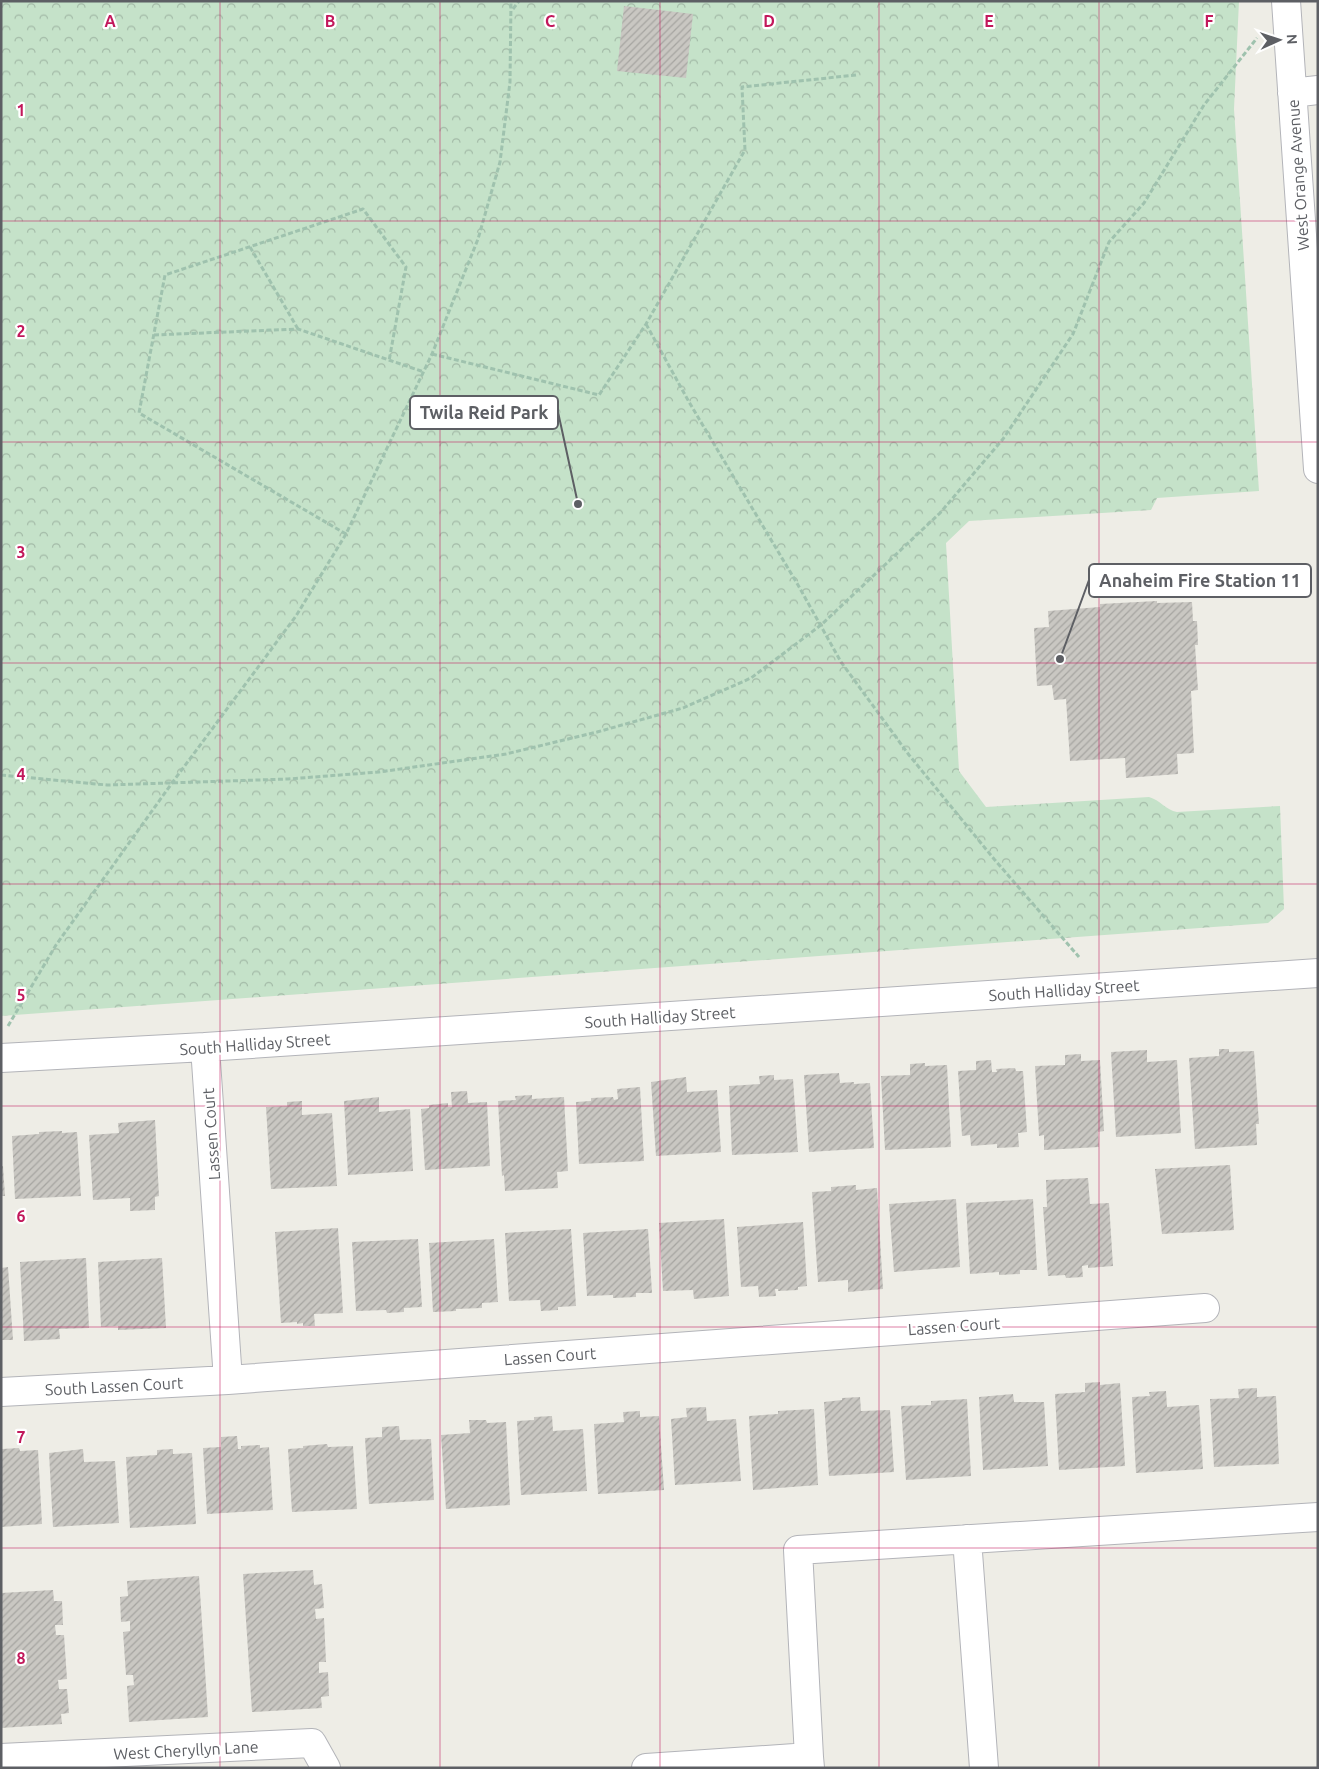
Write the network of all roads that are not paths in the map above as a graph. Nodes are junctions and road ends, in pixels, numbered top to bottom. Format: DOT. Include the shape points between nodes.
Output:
graph roads {
  1 [pos="1286,2"];
  2 [pos="1305,91"];
  3 [pos="1307,142"];
  4 [pos="1318,469"];
  5 [pos="1318,973"];
  6 [pos="205,1047"];
  7 [pos="1,1058"];
  8 [pos="1205,1308"];
  9 [pos="228,1380"];
  10 [pos="1,1392"];
  11 [pos="1318,1517"];
  12 [pos="967,1539"];
  13 [pos="1,1758"];
  14 [pos="810,1762"];
  15 [pos="326,1768"];
  16 [pos="646,1768"];
  17 [pos="984,1768"];
  1 -- 2 [label="street, West Orange Avenue"];
  2 -- 3 [label="street, West Orange Avenue"];
  3 -- 4 [label="street, West Orange Avenue"];
  5 -- 6 [label="street, South Halliday Street"];
  6 -- 7 [label="street, South Halliday Street"];
  6 -- 9 [label="street, Lassen Court"];
  8 -- 9 [label="street, Lassen Court"];
  9 -- 10 [label="street, South Lassen Court"];
  11 -- 12 [label="street"];
  12 -- 14 [label="street" via="798,1550"];
  12 -- 17 [label="street"];
  13 -- 15 [label="street, West Cheryllyn Lane" via="312,1743"];
  14 -- 16 [label="street"];
}
